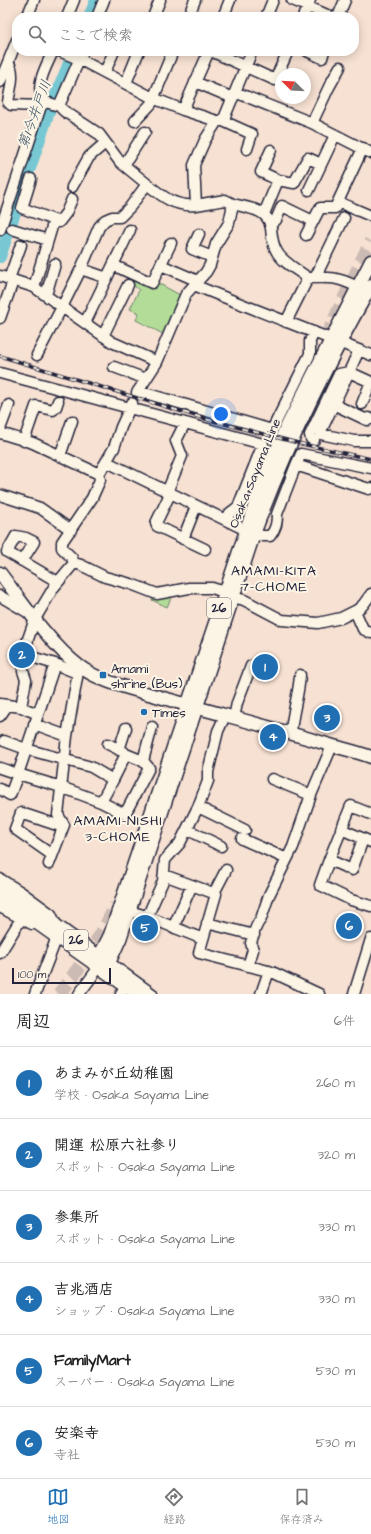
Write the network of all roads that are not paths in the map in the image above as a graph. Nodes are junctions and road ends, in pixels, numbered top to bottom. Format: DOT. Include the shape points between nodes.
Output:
graph roads {
  1 [pos="34,0"];
  2 [pos="74,0"];
  3 [pos="104,0"];
  4 [pos="160,0"];
  5 [pos="195,0"];
  6 [pos="230,0"];
  7 [pos="273,0"];
  8 [pos="292,0"];
  9 [pos="345,0"];
  10 [pos="309,3"];
  11 [pos="29,12"];
  12 [pos="69,12"];
  13 [pos="99,12"];
  14 [pos="155,12"];
  15 [pos="190,12"];
  16 [pos="225,12"];
  17 [pos="268,12"];
  18 [pos="324,12"];
  19 [pos="340,12"];
  20 [pos="12,52"];
  21 [pos="51,56"];
  22 [pos="80,56"];
  23 [pos="112,56"];
  24 [pos="137,56"];
  25 [pos="171,56"];
  26 [pos="208,56"];
  27 [pos="221,56"];
  28 [pos="250,56"];
  29 [pos="286,56"];
  30 [pos="8,62"];
  31 [pos="245,67"];
  32 [pos="340,67"];
  33 [pos="105,72"];
  34 [pos="0,82"];
  35 [pos="195,82"];
  36 [pos="126,83"];
  37 [pos="234,95"];
  38 [pos="153,98"];
  39 [pos="45,104"];
  40 [pos="59,106"];
  41 [pos="183,110"];
  42 [pos="135,121"];
  43 [pos="220,121"];
  44 [pos="312,123"];
  45 [pos="145,132"];
  46 [pos="335,135"];
  47 [pos="106,143"];
  48 [pos="247,149"];
  49 [pos="271,150"];
  50 [pos="367,150"];
  51 [pos="321,164"];
  52 [pos="124,165"];
  53 [pos="32,179"];
  54 [pos="278,180"];
  55 [pos="147,184"];
  56 [pos="72,187"];
  57 [pos="309,190"];
  58 [pos="72,199"];
  59 [pos="338,202"];
  60 [pos="233,204"];
  61 [pos="196,205"];
  62 [pos="264,214"];
  63 [pos="371,216"];
  64 [pos="344,218"];
  65 [pos="54,220"];
  66 [pos="313,221"];
  67 [pos="270,225"];
  68 [pos="12,229"];
  69 [pos="0,230"];
  70 [pos="130,230"];
  71 [pos="199,234"];
  72 [pos="306,235"];
  73 [pos="48,240"];
  74 [pos="171,243"];
  75 [pos="21,245"];
  76 [pos="212,257"];
  77 [pos="371,261"];
  78 [pos="55,264"];
  79 [pos="113,265"];
  80 [pos="161,265"];
  81 [pos="81,269"];
  82 [pos="8,278"];
  83 [pos="107,278"];
  84 [pos="311,278"];
  85 [pos="196,283"];
  86 [pos="128,285"];
  87 [pos="371,286"];
  88 [pos="34,287"];
  89 [pos="358,287"];
  90 [pos="46,295"];
  91 [pos="62,307"];
  92 [pos="0,318"];
  93 [pos="286,322"];
  94 [pos="85,323"];
  95 [pos="314,332"];
  96 [pos="103,336"];
  97 [pos="336,340"];
  98 [pos="359,350"];
  99 [pos="37,355"];
  100 [pos="371,355"];
  101 [pos="157,362"];
  102 [pos="114,367"];
  103 [pos="0,372"];
  104 [pos="349,372"];
  105 [pos="146,379"];
  106 [pos="371,382"];
  107 [pos="58,401"];
  108 [pos="333,404"];
  109 [pos="362,404"];
  110 [pos="9,405"];
  111 [pos="131,405"];
  112 [pos="371,419"];
  113 [pos="72,422"];
  114 [pos="185,423"];
  115 [pos="0,429"];
  116 [pos="0,433"];
  117 [pos="314,440"];
  118 [pos="24,441"];
  119 [pos="371,441"];
  120 [pos="60,456"];
  121 [pos="107,462"];
  122 [pos="296,465"];
  123 [pos="371,468"];
  124 [pos="99,474"];
  125 [pos="371,488"];
  126 [pos="169,493"];
  127 [pos="0,496"];
  128 [pos="196,506"];
  129 [pos="226,520"];
  130 [pos="71,530"];
  131 [pos="250,532"];
  132 [pos="183,538"];
  133 [pos="205,549"];
  134 [pos="22,561"];
  135 [pos="74,563"];
  136 [pos="0,573"];
  137 [pos="58,582"];
  138 [pos="8,584"];
  139 [pos="371,594"];
  140 [pos="229,595"];
  141 [pos="0,596"];
  142 [pos="355,612"];
  143 [pos="33,617"];
  144 [pos="371,633"];
  145 [pos="25,655"];
  146 [pos="55,664"];
  147 [pos="251,666"];
  148 [pos="78,670"];
  149 [pos="300,675"];
  150 [pos="3,705"];
  151 [pos="192,706"];
  152 [pos="20,707"];
  153 [pos="38,714"];
  154 [pos="0,716"];
  155 [pos="229,717"];
  156 [pos="34,724"];
  157 [pos="152,727"];
  158 [pos="126,728"];
  159 [pos="291,733"];
  160 [pos="67,736"];
  161 [pos="4,741"];
  162 [pos="108,744"];
  163 [pos="332,746"];
  164 [pos="26,749"];
  165 [pos="123,752"];
  166 [pos="371,757"];
  167 [pos="65,760"];
  168 [pos="143,761"];
  169 [pos="0,768"];
  170 [pos="18,774"];
  171 [pos="272,779"];
  172 [pos="112,780"];
  173 [pos="61,787"];
  174 [pos="0,789"];
  175 [pos="311,795"];
  176 [pos="101,802"];
  177 [pos="198,807"];
  178 [pos="371,814"];
  179 [pos="63,827"];
  180 [pos="341,829"];
  181 [pos="188,830"];
  182 [pos="367,841"];
  183 [pos="221,846"];
  184 [pos="287,859"];
  185 [pos="329,860"];
  186 [pos="226,870"];
  187 [pos="164,875"];
  188 [pos="0,879"];
  189 [pos="192,885"];
  190 [pos="0,887"];
  191 [pos="214,893"];
  192 [pos="0,897"];
  193 [pos="371,906"];
  194 [pos="0,907"];
  195 [pos="129,911"];
  196 [pos="142,915"];
  197 [pos="21,919"];
  198 [pos="207,923"];
  199 [pos="173,928"];
  200 [pos="54,932"];
  201 [pos="254,935"];
  202 [pos="203,939"];
  203 [pos="371,939"];
  204 [pos="0,953"];
  205 [pos="103,962"];
  206 [pos="248,966"];
  207 [pos="269,971"];
  208 [pos="123,990"];
  209 [pos="35,994"];
  210 [pos="79,994"];
  211 [pos="136,994"];
  212 [pos="151,994"];
  213 [pos="262,994"];
  214 [pos="319,994"];
  215 [pos="354,994"];
  1 -- 11 [label="street"];
  2 -- 12 [label="street"];
  3 -- 13 [label="street"];
  4 -- 14 [label="street"];
  5 -- 15 [label="street"];
  6 -- 16 [label="street"];
  7 -- 17 [label="street"];
  8 -- 10 [label="street"];
  9 -- 19 [label="street"];
  10 -- 18 [label="street"];
  20 -- 30 [label="street"];
  21 -- 39 [label="street" via="41,86"];
  22 -- 33 [label="street"];
  22 -- 40 [label="street"];
  23 -- 33 [label="street"];
  24 -- 36 [label="street"];
  25 -- 38 [label="street"];
  26 -- 35 [label="street"];
  27 -- 31 [label="street"];
  28 -- 31 [label="street"];
  29 -- 31 [label="street" via="275,80"];
  30 -- 34 [label="street"];
  30 -- 39 [label="street" via="12,75 8,102 11,105"];
  31 -- 37 [label="street"];
  32 -- 44 [label="street"];
  33 -- 36 [label="street"];
  35 -- 37 [label="street"];
  35 -- 41 [label="street"];
  36 -- 38 [label="street"];
  37 -- 43 [label="street"];
  37 -- 44 [label="street"];
  38 -- 41 [label="street"];
  38 -- 42 [label="street" via="151,104"];
  39 -- 40 [label="street"];
  39 -- 69 [label="street"];
  40 -- 47 [label="street" via="99,134"];
  41 -- 43 [label="street"];
  43 -- 48 [label="street" via="252,134"];
  43 -- 61 [label="street" via="205,140 194,165"];
  44 -- 46 [label="street"];
  45 -- 52 [label="street"];
  46 -- 50 [label="street"];
  46 -- 51 [label="street"];
  47 -- 52 [label="street"];
  47 -- 56 [label="street" via="89,157"];
  49 -- 54 [label="street" via="261,172"];
  50 -- 59 [label="street"];
  51 -- 54 [label="street" via="308,158 294,183"];
  51 -- 57 [label="street"];
  52 -- 55 [label="street"];
  53 -- 65 [label="street" via="22,208"];
  54 -- 62 [label="street"];
  55 -- 61 [label="street" via="172,202 186,206"];
  55 -- 81 [label="street" via="120,217 105,220 99,227"];
  58 -- 65 [label="street" via="59,222"];
  59 -- 63 [label="street"];
  59 -- 66 [label="street" via="335,208 320,208"];
  60 -- 61 [label="street" via="225,200"];
  60 -- 62 [label="street"];
  60 -- 76 [label="street" via="229,223 216,244"];
  62 -- 67 [label="street"];
  64 -- 84 [label="street"];
  65 -- 73 [label="street"];
  66 -- 67 [label="street" via="282,206 276,220"];
  66 -- 72 [label="street"];
  67 -- 84 [label="street" via="271,237 278,253"];
  68 -- 73 [label="street"];
  70 -- 79 [label="street"];
  71 -- 76 [label="street" via="192,249"];
  73 -- 88 [label="street"];
  74 -- 80 [label="street"];
  75 -- 82 [label="street"];
  76 -- 85 [label="street" via="206,272"];
  77 -- 89 [label="main road, Osaka Sayama Line / 26"];
  78 -- 90 [label="street"];
  79 -- 80 [label="street" via="152,284"];
  79 -- 83 [label="street"];
  80 -- 85 [label="street"];
  81 -- 83 [label="street"];
  81 -- 91 [label="street"];
  82 -- 88 [label="street"];
  82 -- 92 [label="street"];
  83 -- 94 [label="street"];
  84 -- 89 [label="street" via="339,278"];
  84 -- 93 [label="street"];
  85 -- 93 [label="street"];
  85 -- 101 [label="street" via="182,302"];
  86 -- 96 [label="street"];
  87 -- 97 [label="main road, Osaka Sayama Line / 26"];
  88 -- 90 [label="street"];
  89 -- 97 [label="main road, Osaka Sayama Line / 26"];
  90 -- 91 [label="street"];
  91 -- 94 [label="street"];
  91 -- 99 [label="street"];
  93 -- 95 [label="street"];
  94 -- 96 [label="street"];
  95 -- 97 [label="street"];
  95 -- 105 [label="street" via="310,341 310,354 272,430 138,392"];
  96 -- 101 [label="street"];
  97 -- 98 [label="street"];
  97 -- 131 [label="main road, Osaka Sayama Line / 26" via="283,434"];
  98 -- 100 [label="street"];
  98 -- 104 [label="street"];
  101 -- 105 [label="street"];
  102 -- 105 [label="street"];
  103 -- 111 [label="street"];
  104 -- 106 [label="street"];
  104 -- 108 [label="street"];
  104 -- 117 [label="street" via="339,374 310,435"];
  106 -- 109 [label="street"];
  107 -- 118 [label="street" via="53,410 36,406"];
  108 -- 112 [label="street" via="368,420"];
  108 -- 119 [label="street" via="321,434 354,441"];
  110 -- 115 [label="street"];
  111 -- 114 [label="street"];
  111 -- 121 [label="street"];
  113 -- 120 [label="street"];
  114 -- 126 [label="street" via="176,441 182,456"];
  114 -- 129 [label="street" via="263,444 238,507"];
  116 -- 118 [label="street"];
  118 -- 120 [label="street"];
  120 -- 124 [label="street"];
  121 -- 124 [label="street"];
  121 -- 126 [label="street"];
  122 -- 123 [label="street" via="301,454"];
  122 -- 125 [label="street"];
  122 -- 131 [label="street" via="277,514 274,531 270,536"];
  124 -- 130 [label="street" via="100,480 92,498"];
  126 -- 128 [label="street"];
  126 -- 132 [label="street" via="156,523 157,526"];
  127 -- 130 [label="street" via="40,508"];
  128 -- 129 [label="street"];
  128 -- 132 [label="street"];
  129 -- 131 [label="street"];
  130 -- 135 [label="street" via="62,542 62,548"];
  131 -- 140 [label="main road, Osaka Sayama Line / 26"];
  132 -- 133 [label="street"];
  134 -- 137 [label="street"];
  135 -- 137 [label="street"];
  135 -- 140 [label="street" via="81,564 104,577 157,594 189,588 212,588"];
  136 -- 138 [label="main road"];
  137 -- 143 [label="street"];
  138 -- 141 [label="street"];
  138 -- 143 [label="main road"];
  139 -- 142 [label="street" via="364,605"];
  140 -- 142 [label="street" via="282,620 318,623"];
  140 -- 151 [label="main road, Osaka Sayama Line / 26"];
  141 -- 143 [label="street"];
  142 -- 144 [label="street" via="363,629"];
  143 -- 145 [label="street"];
  143 -- 148 [label="main road"];
  145 -- 146 [label="street"];
  145 -- 152 [label="street" via="23,671 26,680"];
  146 -- 148 [label="street"];
  146 -- 153 [label="street"];
  147 -- 155 [label="street"];
  148 -- 151 [label="main road" via="109,682"];
  148 -- 160 [label="street"];
  149 -- 159 [label="street"];
  150 -- 152 [label="street"];
  150 -- 154 [label="street"];
  151 -- 155 [label="main road"];
  151 -- 195 [label="main road, Osaka Sayama Line / 26"];
  151 -- 205 [label="main road, Osaka Sayama Line / 26" via="110,935"];
  152 -- 153 [label="street"];
  153 -- 156 [label="street"];
  155 -- 159 [label="main road"];
  155 -- 177 [label="street" via="218,731 208,781"];
  156 -- 160 [label="street"];
  156 -- 164 [label="street"];
  157 -- 168 [label="street"];
  158 -- 165 [label="street"];
  159 -- 163 [label="main road"];
  160 -- 167 [label="street"];
  161 -- 164 [label="street"];
  162 -- 165 [label="street"];
  163 -- 166 [label="main road"];
  163 -- 175 [label="street"];
  164 -- 167 [label="street"];
  164 -- 170 [label="street"];
  165 -- 168 [label="street"];
  165 -- 172 [label="street"];
  167 -- 172 [label="street" via="91,767"];
  167 -- 173 [label="street"];
  168 -- 176 [label="street" via="149,768 125,814"];
  169 -- 170 [label="street"];
  170 -- 173 [label="street"];
  170 -- 174 [label="street" via="10,795"];
  171 -- 175 [label="street"];
  172 -- 176 [label="street"];
  173 -- 176 [label="street"];
  173 -- 179 [label="street" via="58,815"];
  175 -- 184 [label="street"];
  177 -- 181 [label="street"];
  177 -- 184 [label="street"];
  178 -- 180 [label="street" via="351,806"];
  179 -- 179 [label="street" via="50,860 15,829 21,812"];
  180 -- 182 [label="street"];
  180 -- 185 [label="street"];
  181 -- 183 [label="street"];
  181 -- 187 [label="street" via="165,860"];
  182 -- 185 [label="street" via="352,870"];
  184 -- 201 [label="street" via="269,895"];
  185 -- 193 [label="street" via="320,885 351,900"];
  186 -- 191 [label="street"];
  187 -- 189 [label="street"];
  187 -- 196 [label="street" via="148,915"];
  188 -- 200 [label="street" via="51,914"];
  189 -- 191 [label="street"];
  189 -- 199 [label="street"];
  190 -- 200 [label="main road, 26" via="21,900"];
  191 -- 198 [label="street" via="216,894"];
  192 -- 200 [label="main road, 26"];
  194 -- 197 [label="street"];
  195 -- 196 [label="street"];
  195 -- 205 [label="main road, Osaka Sayama Line / 26" via="120,939"];
  196 -- 199 [label="street"];
  197 -- 200 [label="street"];
  197 -- 204 [label="street"];
  198 -- 201 [label="street"];
  198 -- 202 [label="street"];
  199 -- 202 [label="street"];
  200 -- 205 [label="main road, 26"];
  200 -- 209 [label="street"];
  201 -- 206 [label="street"];
  202 -- 206 [label="street" via="199,953"];
  203 -- 215 [label="street"];
  205 -- 208 [label="main road, 26"];
  205 -- 210 [label="street"];
  205 -- 212 [label="main road, 26"];
  206 -- 207 [label="street"];
  207 -- 213 [label="street"];
  207 -- 214 [label="street"];
  208 -- 211 [label="main road, 26"];
}
